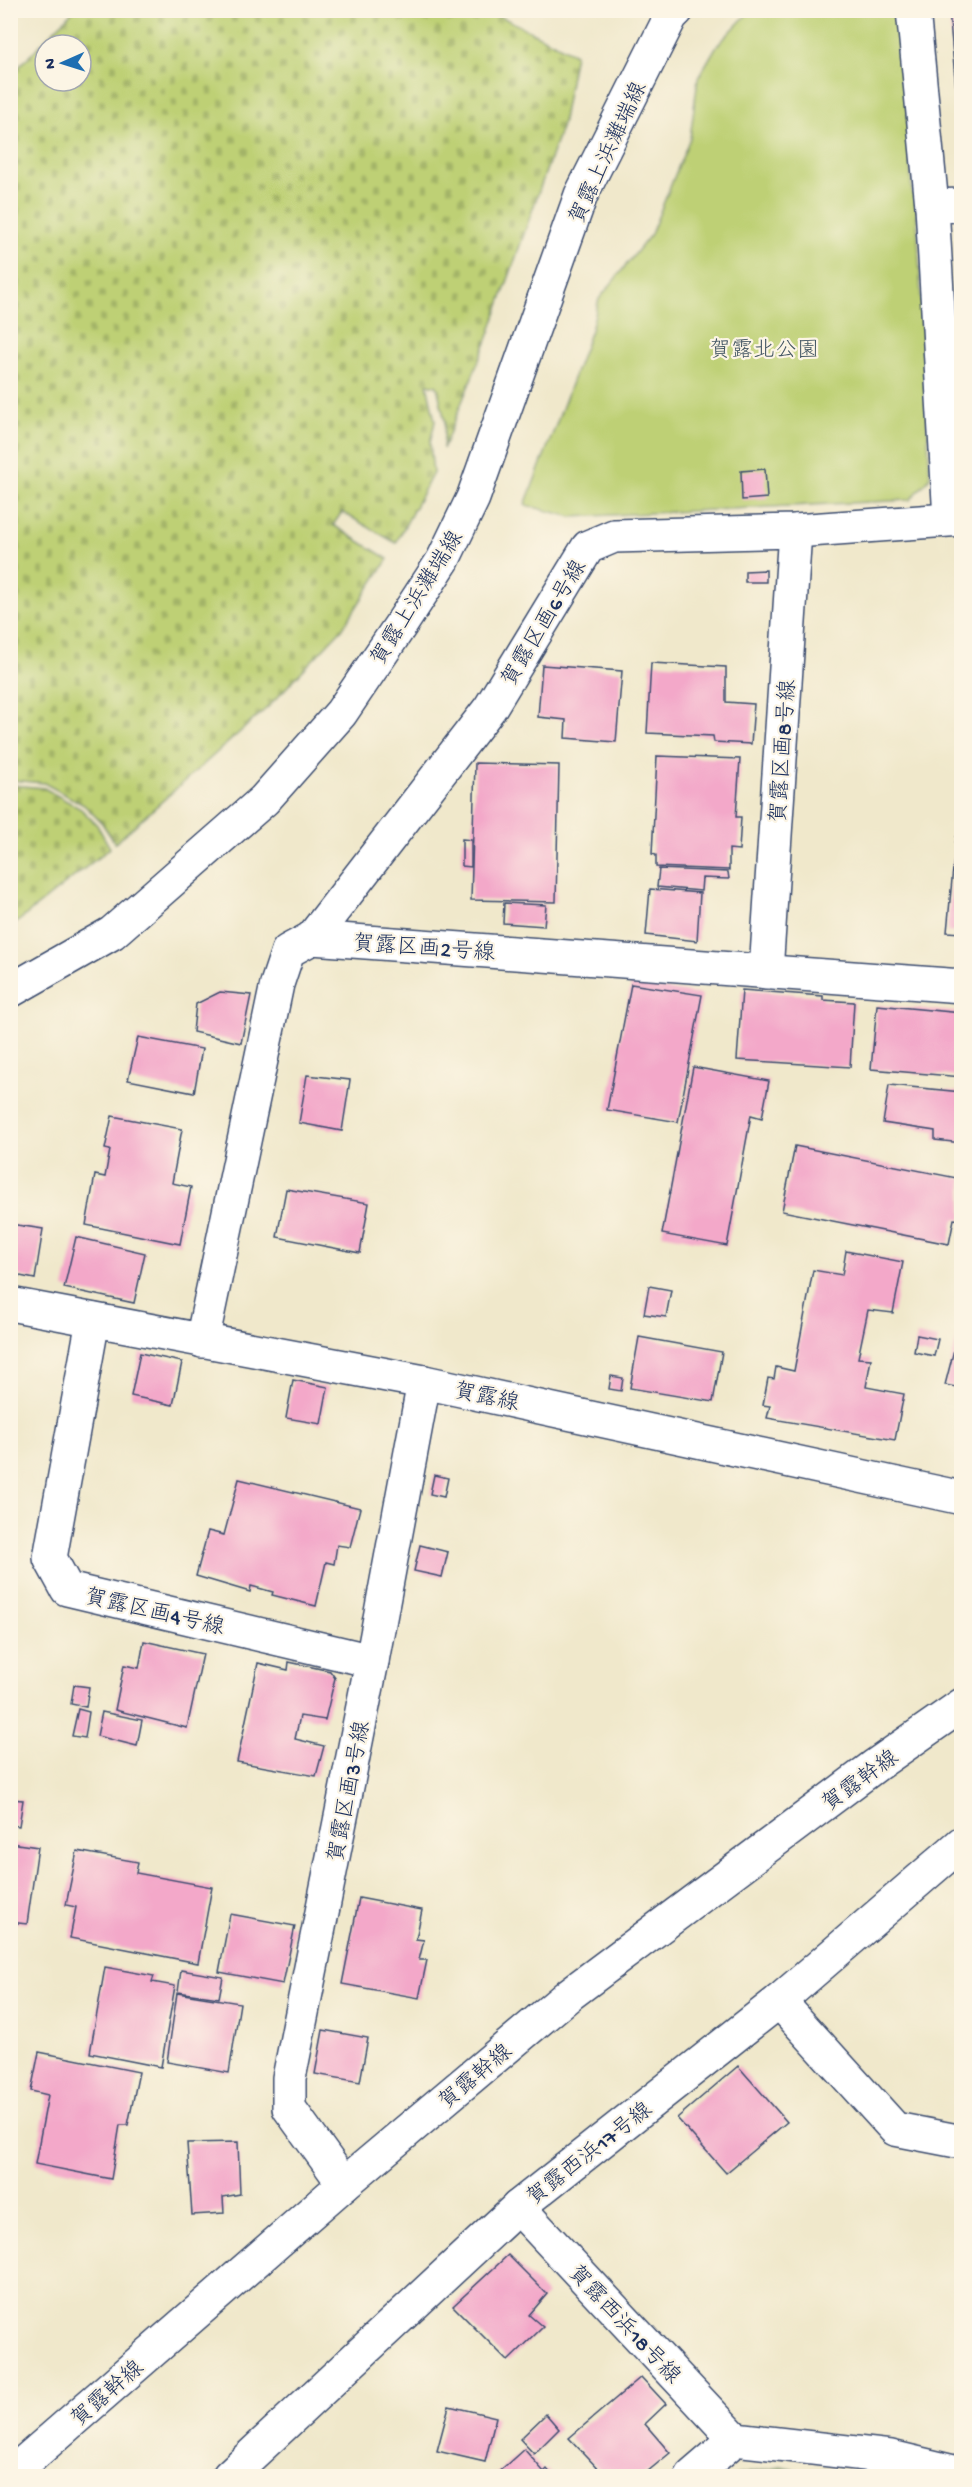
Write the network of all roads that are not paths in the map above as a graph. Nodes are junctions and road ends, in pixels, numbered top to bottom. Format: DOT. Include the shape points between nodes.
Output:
graph roads {
  1 [pos="677,10"];
  2 [pos="913,10"];
  3 [pos="947,205"];
  4 [pos="956,519"];
  5 [pos="795,531"];
  6 [pos="312,938"];
  7 [pos="766,972"];
  8 [pos="962,986"];
  9 [pos="10,991"];
  10 [pos="10,1304"];
  11 [pos="93,1320"];
  12 [pos="202,1341"];
  13 [pos="424,1382"];
  14 [pos="962,1498"];
  15 [pos="372,1661"];
  16 [pos="962,1705"];
  17 [pos="962,1843"];
  18 [pos="779,2001"];
  19 [pos="962,2142"];
  20 [pos="344,2184"];
  21 [pos="518,2207"];
  22 [pos="735,2439"];
  23 [pos="962,2474"];
  24 [pos="10,2475"];
  25 [pos="229,2476"];
  26 [pos="692,2476"];
  1 -- 9 [label="street, 賀露上浜灘端線" via="581,195 473,498 443,560 341,713 264,800 112,933"];
  2 -- 3 [label="street"];
  3 -- 4 [label="street"];
  4 -- 5 [label="street, 賀露区画6号線"];
  5 -- 6 [label="street, 賀露区画6号線" via="614,536 588,547 490,708"];
  5 -- 7 [label="street, 賀露区画8号線"];
  6 -- 7 [label="street, 賀露区画2号線"];
  6 -- 12 [label="street" via="288,951 276,984"];
  7 -- 8 [label="street, 賀露区画2号線"];
  10 -- 11 [label="street, 賀露線"];
  11 -- 12 [label="street, 賀露線"];
  11 -- 15 [label="street, 賀露区画4号線" via="50,1558 67,1589"];
  12 -- 13 [label="street, 賀露線"];
  13 -- 14 [label="street, 賀露線"];
  13 -- 15 [label="street, 賀露区画3号線"];
  15 -- 20 [label="street, 賀露区画3号線" via="289,2078 289,2108"];
  16 -- 20 [label="street, 賀露幹線" via="570,1994"];
  17 -- 18 [label="street, 賀露西浜17号線"];
  18 -- 19 [label="street" via="895,2129"];
  18 -- 21 [label="street, 賀露西浜17号線"];
  20 -- 24 [label="street, 賀露幹線"];
  21 -- 22 [label="street, 賀露西浜18号線"];
  21 -- 25 [label="street, 賀露西浜17号線"];
  22 -- 23 [label="street" via="891,2457"];
  22 -- 26 [label="street"];
}
